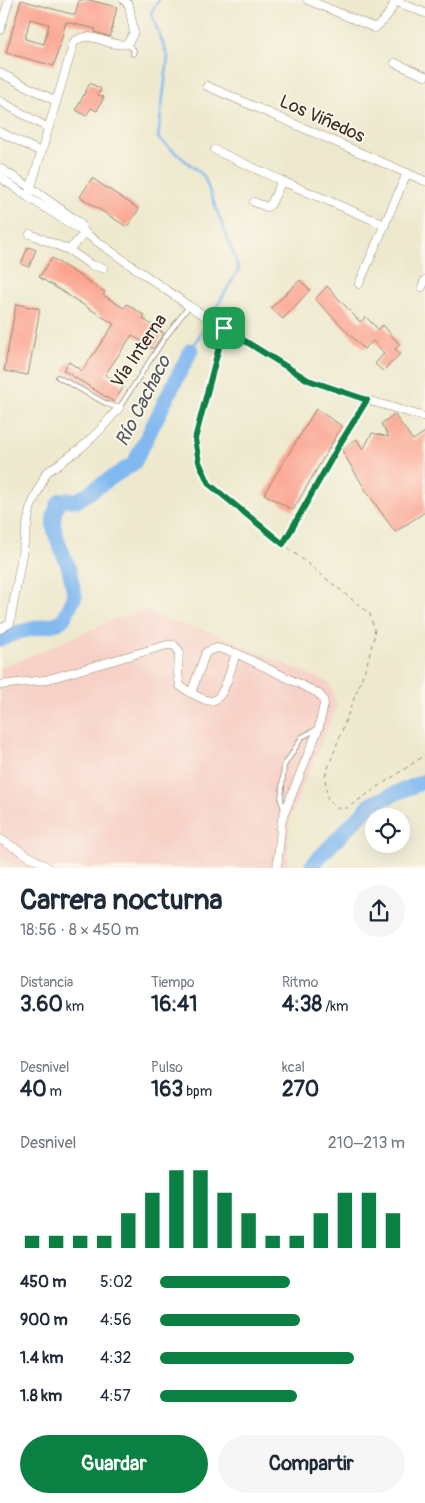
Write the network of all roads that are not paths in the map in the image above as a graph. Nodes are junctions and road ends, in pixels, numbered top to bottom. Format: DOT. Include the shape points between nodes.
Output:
graph roads {
  1 [pos="9,0"];
  2 [pos="308,0"];
  3 [pos="395,0"];
  4 [pos="128,2"];
  5 [pos="425,13"];
  6 [pos="0,30"];
  7 [pos="127,44"];
  8 [pos="134,54"];
  9 [pos="394,63"];
  10 [pos="0,73"];
  11 [pos="425,76"];
  12 [pos="206,86"];
  13 [pos="0,101"];
  14 [pos="56,101"];
  15 [pos="48,128"];
  16 [pos="0,132"];
  17 [pos="215,150"];
  18 [pos="41,152"];
  19 [pos="0,168"];
  20 [pos="407,173"];
  21 [pos="0,177"];
  22 [pos="282,181"];
  23 [pos="425,181"];
  24 [pos="31,188"];
  25 [pos="28,197"];
  26 [pos="254,202"];
  27 [pos="385,225"];
  28 [pos="85,233"];
  29 [pos="30,234"];
  30 [pos="69,250"];
  31 [pos="103,268"];
  32 [pos="359,284"];
  33 [pos="190,306"];
  34 [pos="58,377"];
  35 [pos="367,400"];
  36 [pos="119,408"];
  37 [pos="425,418"];
  38 [pos="341,442"];
  39 [pos="0,629"];
  40 [pos="236,653"];
  41 [pos="0,685"];
  42 [pos="191,693"];
  43 [pos="319,727"];
  44 [pos="285,812"];
  45 [pos="0,839"];
  46 [pos="49,868"];
  47 [pos="277,868"];
  1 -- 6 [label="street"];
  2 -- 3 [label="street" via="375,28 382,23"];
  3 -- 5 [label="street"];
  4 -- 7 [label="street" via="134,33"];
  7 -- 8 [label="lane"];
  7 -- 14 [label="street" via="118,46 87,36 80,37 74,42"];
  9 -- 11 [label="street"];
  10 -- 14 [label="street"];
  12 -- 20 [label="street, Los Viñedos"];
  13 -- 15 [label="street"];
  14 -- 15 [label="street"];
  15 -- 18 [label="street"];
  16 -- 18 [label="street"];
  17 -- 22 [label="street"];
  18 -- 24 [label="street"];
  19 -- 24 [label="street"];
  20 -- 23 [label="street, Los Viñedos"];
  20 -- 27 [label="street"];
  21 -- 25 [label="street"];
  22 -- 26 [label="street" via="271,204 267,207"];
  22 -- 27 [label="street"];
  24 -- 25 [label="street"];
  24 -- 28 [label="street" via="80,223"];
  25 -- 28 [label="street"];
  27 -- 32 [label="street"];
  28 -- 30 [label="street"];
  28 -- 33 [label="street"];
  29 -- 30 [label="street"];
  30 -- 31 [label="street" via="90,265"];
  33 -- 35 [label="street" via="308,380"];
  33 -- 36 [label="lane, Vía Interna"];
  34 -- 36 [label="lane, Vía Interna"];
  35 -- 37 [label="street"];
  35 -- 38 [label="lane"];
  36 -- 39 [label="street" via="82,448 46,473 30,510 10,623"];
  40 -- 42 [label="street" via="217,648 206,652"];
  40 -- 42 [label="street" via="221,695 207,701"];
  40 -- 43 [label="street" via="318,693 324,704"];
  41 -- 42 [label="street" via="45,680 167,644 174,645 179,651 180,686"];
  43 -- 44 [label="street"];
  43 -- 44 [label="lane" via="302,737 284,766 281,800"];
  44 -- 47 [label="street"];
  45 -- 46 [label="street"];
}
